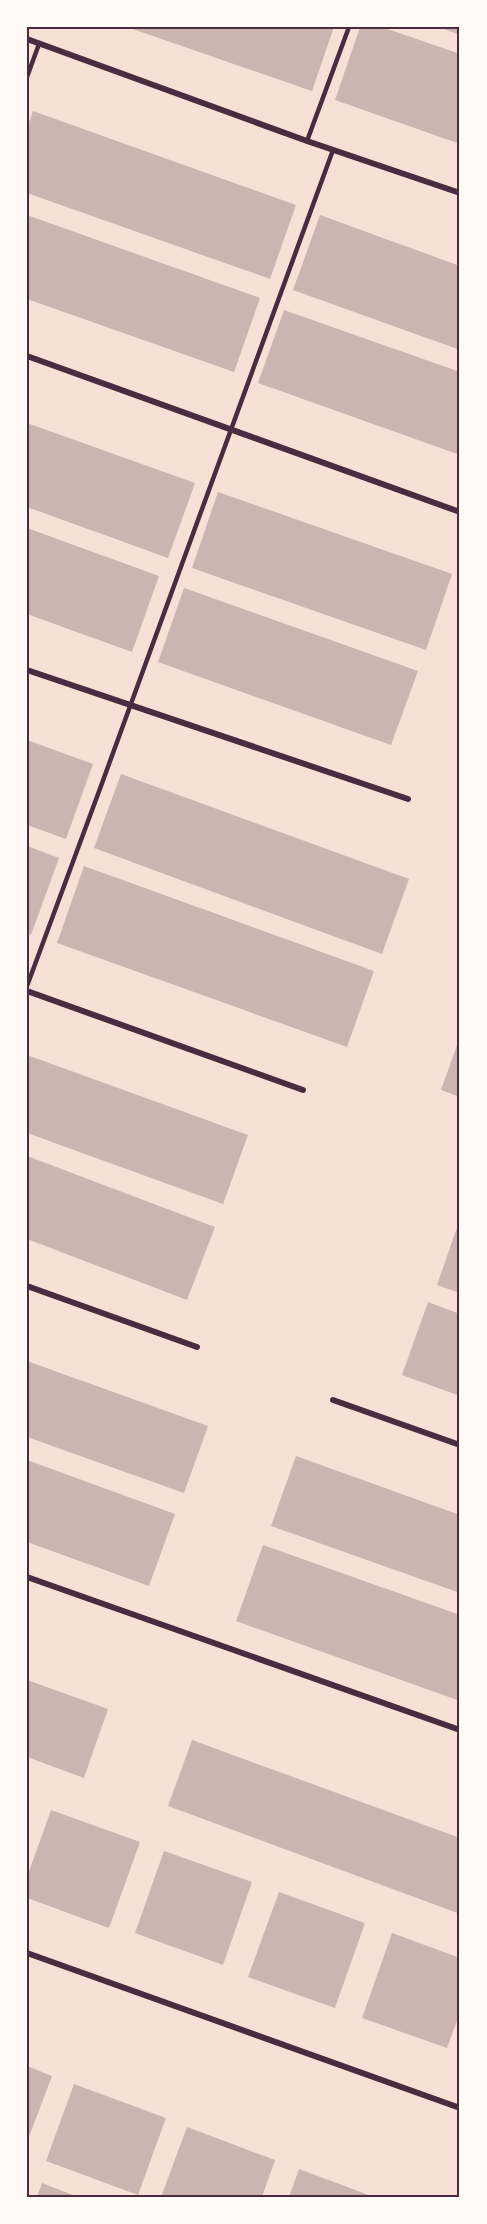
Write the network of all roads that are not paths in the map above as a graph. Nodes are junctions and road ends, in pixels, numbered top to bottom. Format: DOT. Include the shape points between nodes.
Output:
graph roads {
  1 [pos="349,27"];
  2 [pos="27,39"];
  3 [pos="39,44"];
  4 [pos="27,77"];
  5 [pos="307,141"];
  6 [pos="333,150"];
  7 [pos="460,193"];
  8 [pos="27,356"];
  9 [pos="229,429"];
  10 [pos="460,512"];
  11 [pos="27,670"];
  12 [pos="131,706"];
  13 [pos="408,799"];
  14 [pos="27,986"];
  15 [pos="27,991"];
  16 [pos="303,1090"];
  17 [pos="27,1286"];
  18 [pos="197,1347"];
  19 [pos="333,1400"];
  20 [pos="460,1445"];
  21 [pos="27,1577"];
  22 [pos="460,1730"];
  23 [pos="27,1953"];
  24 [pos="460,2108"];
  1 -- 5 [label="lane"];
  2 -- 3 [label="street"];
  3 -- 4 [label="lane"];
  3 -- 5 [label="street"];
  5 -- 6 [label="street"];
  6 -- 7 [label="street"];
  6 -- 9 [label="lane"];
  8 -- 9 [label="street"];
  9 -- 10 [label="street"];
  9 -- 12 [label="lane"];
  11 -- 12 [label="street"];
  12 -- 13 [label="street"];
  12 -- 14 [label="lane"];
  15 -- 16 [label="street"];
  17 -- 18 [label="street"];
  19 -- 20 [label="street"];
  21 -- 22 [label="street"];
  23 -- 24 [label="street"];
}
